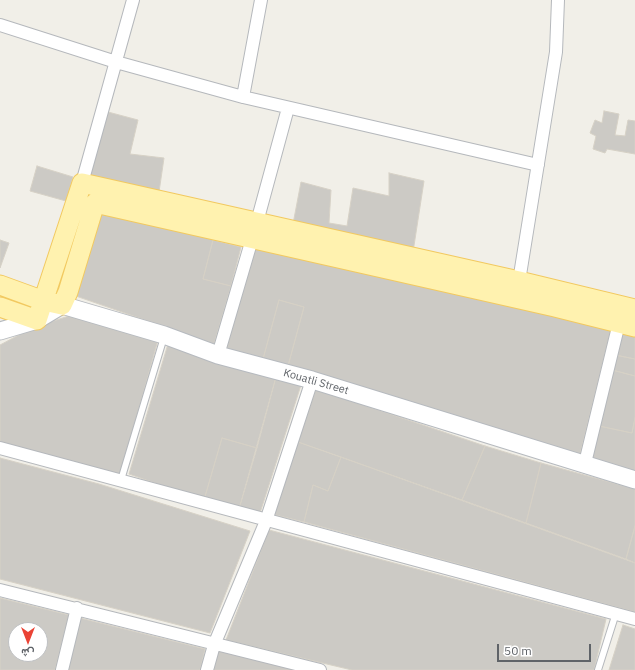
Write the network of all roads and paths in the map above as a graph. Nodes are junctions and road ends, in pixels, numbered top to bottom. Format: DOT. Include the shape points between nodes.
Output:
graph roads {
  1 [pos="133,0"];
  2 [pos="261,0"];
  3 [pos="558,0"];
  4 [pos="0,25"];
  5 [pos="116,62"];
  6 [pos="243,97"];
  7 [pos="288,108"];
  8 [pos="538,166"];
  9 [pos="82,183"];
  10 [pos="254,230"];
  11 [pos="519,281"];
  12 [pos="0,285"];
  13 [pos="53,303"];
  14 [pos="0,307"];
  15 [pos="635,309"];
  16 [pos="37,320"];
  17 [pos="627,325"];
  18 [pos="0,331"];
  19 [pos="164,335"];
  20 [pos="218,355"];
  21 [pos="312,380"];
  22 [pos="0,448"];
  23 [pos="585,463"];
  24 [pos="121,480"];
  25 [pos="635,480"];
  26 [pos="266,521"];
  27 [pos="0,590"];
  28 [pos="77,608"];
  29 [pos="616,613"];
  30 [pos="635,619"];
  31 [pos="214,645"];
  32 [pos="62,670"];
  33 [pos="207,670"];
  34 [pos="320,670"];
  35 [pos="598,670"];
  1 -- 5 [label="street"];
  2 -- 6 [label="street"];
  3 -- 8 [label="street" via="556,52"];
  4 -- 5 [label="street"];
  5 -- 6 [label="street"];
  5 -- 9 [label="street"];
  6 -- 7 [label="street"];
  7 -- 8 [label="street"];
  7 -- 10 [label="street"];
  8 -- 11 [label="street"];
  9 -- 10 [label="main road"];
  9 -- 13 [label="main road"];
  10 -- 11 [label="main road"];
  10 -- 13 [label="main road" via="95,203 68,292"];
  10 -- 17 [label="main road"];
  10 -- 20 [label="street"];
  11 -- 15 [label="main road"];
  12 -- 13 [label="main road"];
  13 -- 16 [label="main road"];
  13 -- 19 [label="street, Kouatli Street"];
  14 -- 16 [label="main road"];
  16 -- 18 [label="street"];
  17 -- 23 [label="street"];
  19 -- 20 [label="street, Kouatli Street"];
  19 -- 24 [label="lane"];
  20 -- 21 [label="street, Kouatli Street"];
  21 -- 23 [label="street, Kouatli Street"];
  21 -- 26 [label="street"];
  22 -- 24 [label="street"];
  23 -- 25 [label="street, Kouatli Street"];
  24 -- 26 [label="street"];
  26 -- 29 [label="street"];
  26 -- 31 [label="street"];
  27 -- 28 [label="street"];
  28 -- 31 [label="street"];
  28 -- 32 [label="street"];
  29 -- 30 [label="street"];
  29 -- 35 [label="lane"];
  31 -- 33 [label="street"];
  31 -- 34 [label="street"];
}
